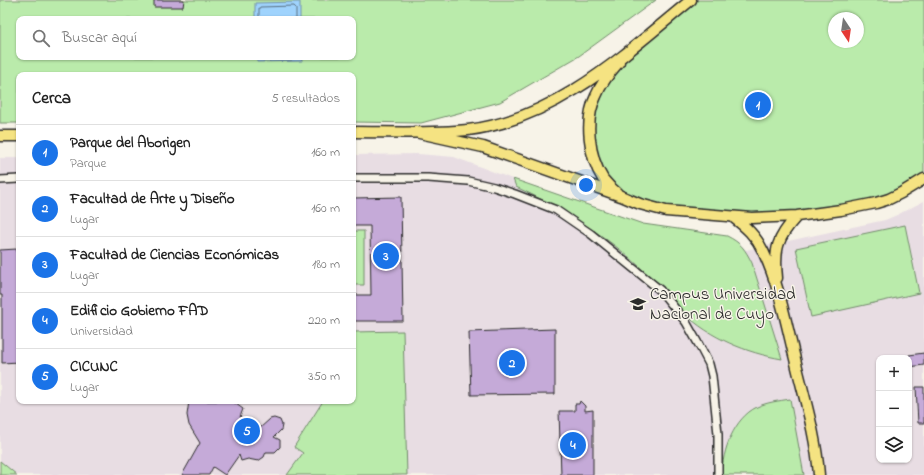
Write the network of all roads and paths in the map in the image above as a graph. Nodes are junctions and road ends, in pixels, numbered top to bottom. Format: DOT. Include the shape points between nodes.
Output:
graph roads {
  1 [pos="691,0"];
  2 [pos="627,52"];
  3 [pos="356,132"];
  4 [pos="415,132"];
  5 [pos="0,136"];
  6 [pos="16,136"];
  7 [pos="356,178"];
  8 [pos="924,179"];
  9 [pos="0,180"];
  10 [pos="16,180"];
  11 [pos="621,196"];
  12 [pos="797,216"];
  13 [pos="733,217"];
  14 [pos="777,288"];
  15 [pos="718,475"];
  16 [pos="818,475"];
  1 -- 2 [label="main road"];
  2 -- 4 [label="main road" via="585,83 547,106 520,117 468,130"];
  2 -- 11 [label="main road" via="595,96 590,113 592,151 599,172"];
  3 -- 4 [label="main road"];
  4 -- 11 [label="main road" via="483,146"];
  5 -- 6 [label="main road"];
  7 -- 15 [label="street" via="468,181 515,194 556,210 591,234 660,290 686,322 709,364 718,434"];
  8 -- 12 [label="main road" via="889,199 876,203"];
  9 -- 10 [label="street"];
  11 -- 13 [label="main road" via="666,211"];
  12 -- 13 [label="main road"];
  12 -- 14 [label="main road" via="783,234 777,248"];
  13 -- 14 [label="main road" via="747,227 762,250"];
  14 -- 16 [label="main road" via="809,415 816,448"];
}
